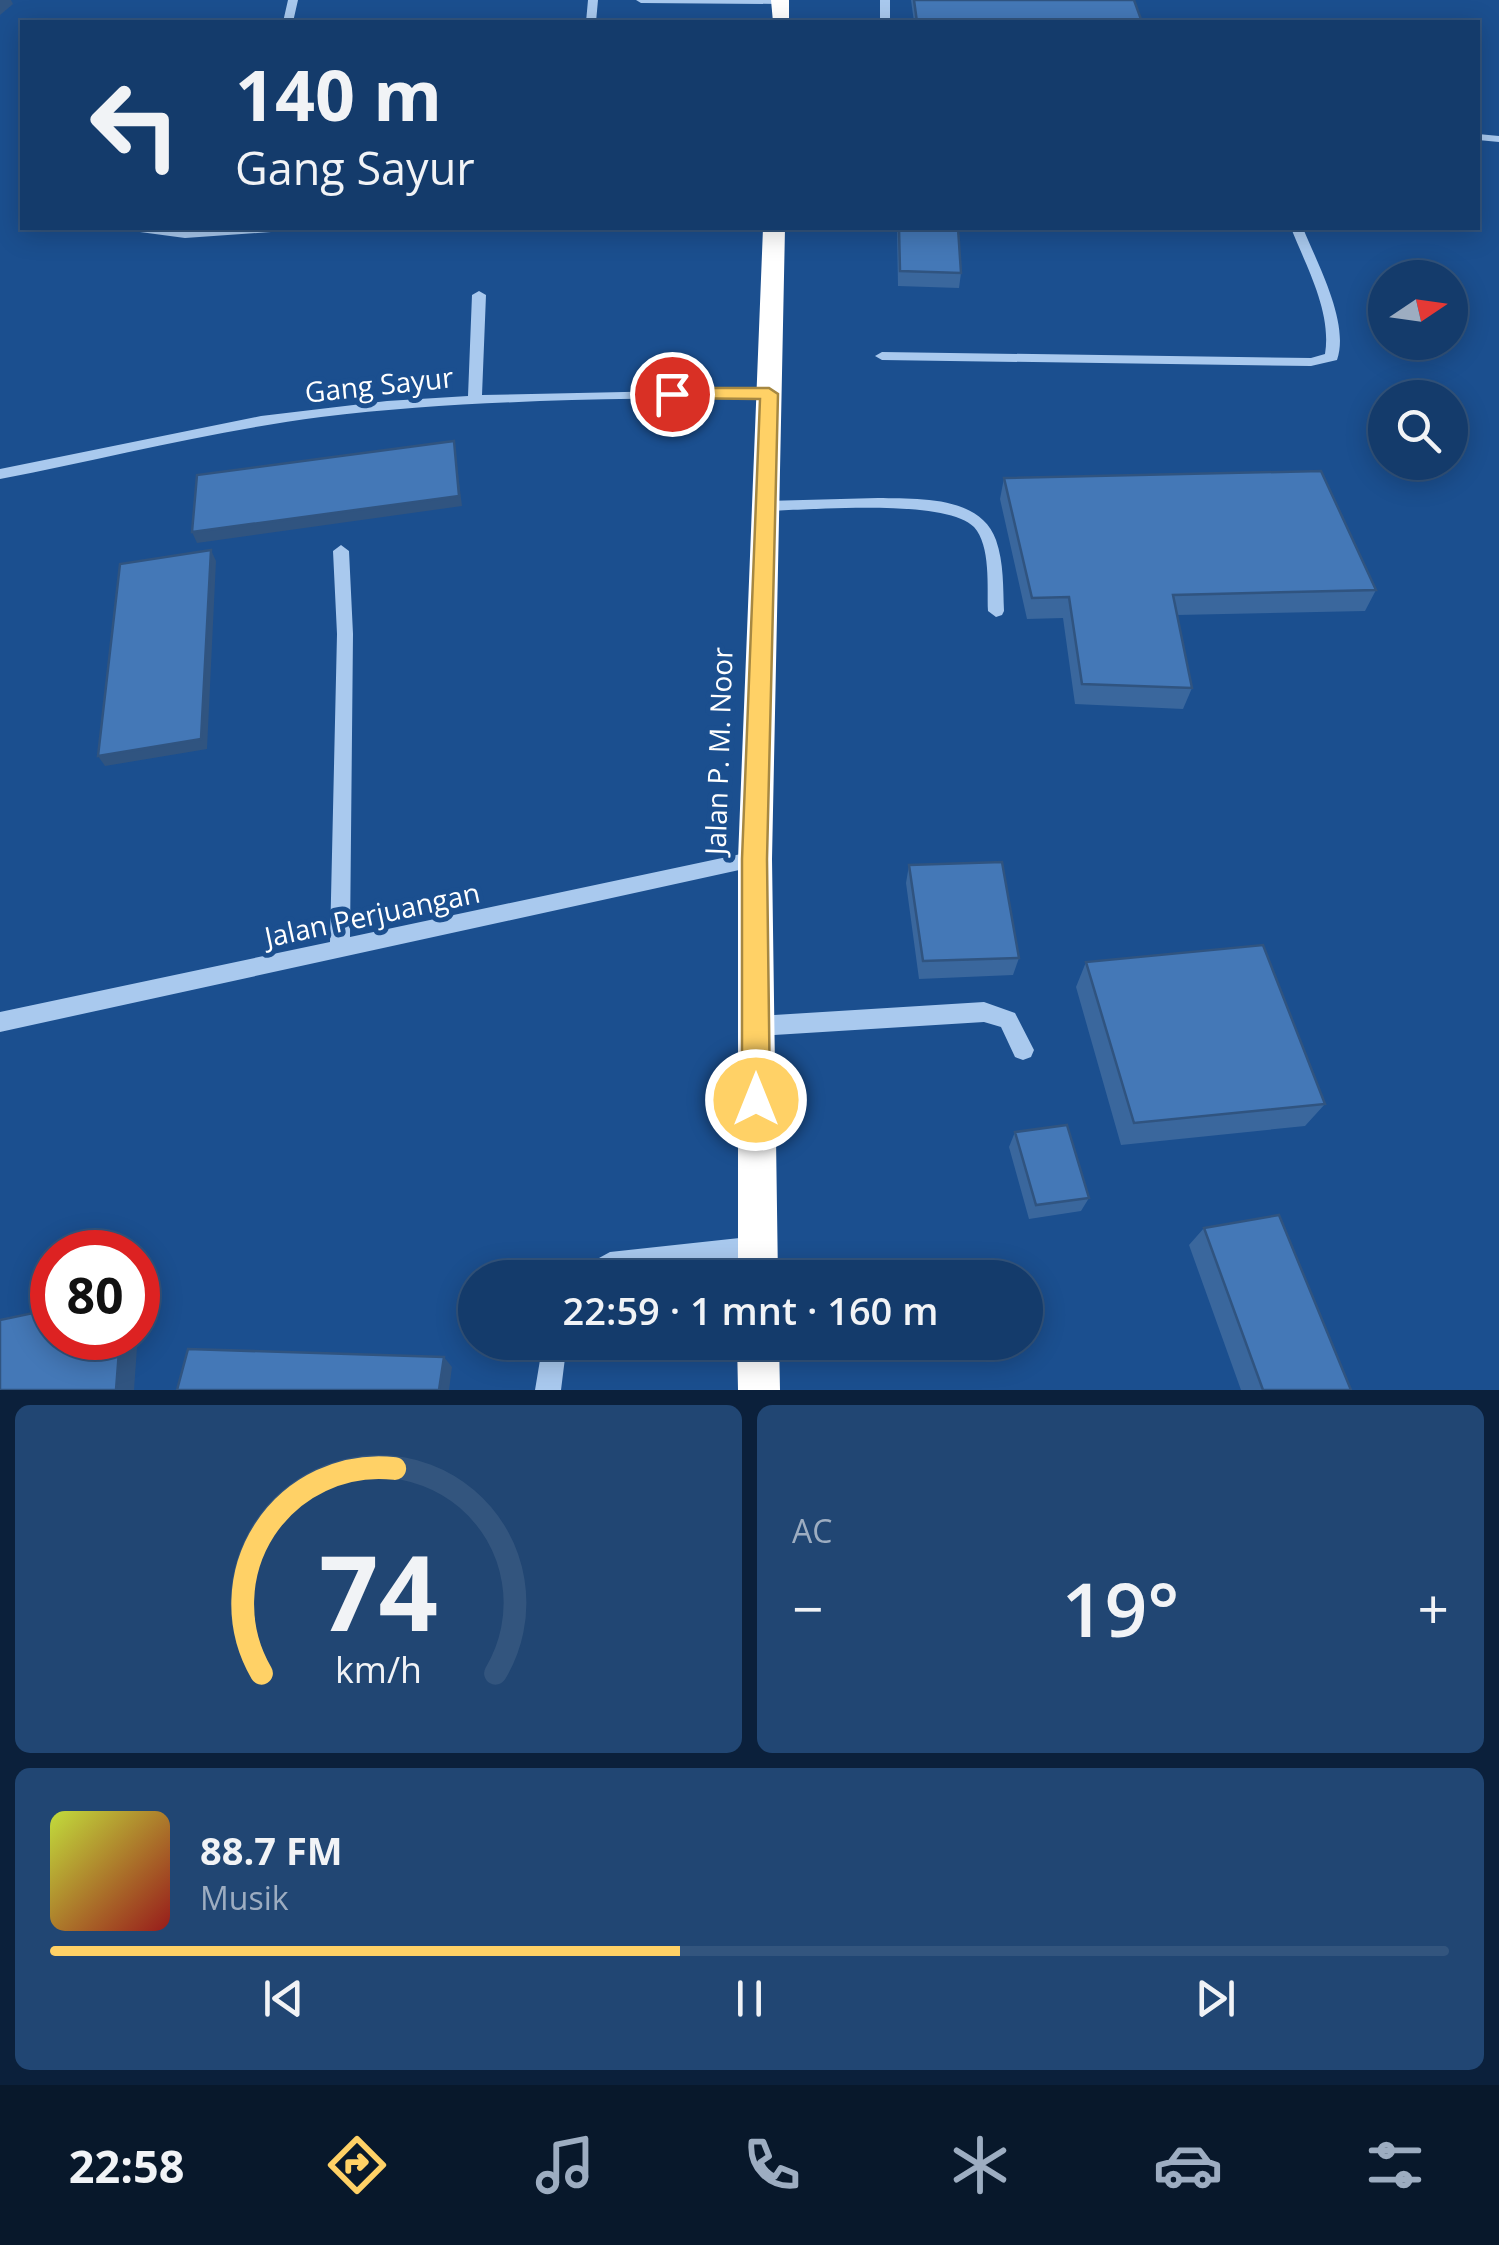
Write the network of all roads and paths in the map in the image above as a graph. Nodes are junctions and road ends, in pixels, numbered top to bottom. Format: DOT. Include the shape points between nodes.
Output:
graph roads {
  1 [pos="640,0"];
  2 [pos="780,1"];
  3 [pos="155,230"];
  4 [pos="242,230"];
  5 [pos="774,230"];
  6 [pos="1298,230"];
  7 [pos="479,295"];
  8 [pos="882,356"];
  9 [pos="769,394"];
  10 [pos="475,400"];
  11 [pos="0,474"];
  12 [pos="766,506"];
  13 [pos="341,551"];
  14 [pos="996,611"];
  15 [pos="754,859"];
  16 [pos="340,949"];
  17 [pos="0,1022"];
  18 [pos="756,1026"];
  19 [pos="1023,1050"];
  20 [pos="758,1260"];
  21 [pos="552,1360"];
  22 [pos="758,1360"];
  23 [pos="548,1390"];
  24 [pos="759,1390"];
  1 -- 2 [label="street"];
  3 -- 4 [label="street"];
  5 -- 9 [label="highway, Jalan P. M. Noor"];
  6 -- 8 [label="street" via="1330,320 1332,357 1311,362"];
  7 -- 10 [label="street"];
  9 -- 10 [label="street, Gang Sayur"];
  9 -- 12 [label="highway, Jalan P. M. Noor"];
  10 -- 11 [label="street, Gang Sayur" via="260,421"];
  12 -- 14 [label="street" via="949,506 978,522 990,547"];
  12 -- 15 [label="highway, Jalan P. M. Noor"];
  13 -- 16 [label="street"];
  15 -- 16 [label="street, Jalan Perjuangan"];
  15 -- 18 [label="highway, Jalan P. M. Noor"];
  16 -- 17 [label="street, Jalan Perjuangan"];
  18 -- 19 [label="street" via="984,1012 1008,1020"];
  18 -- 20 [label="highway, Jalan P. M. Noor"];
  21 -- 23 [label="street"];
  22 -- 24 [label="highway"];
}
